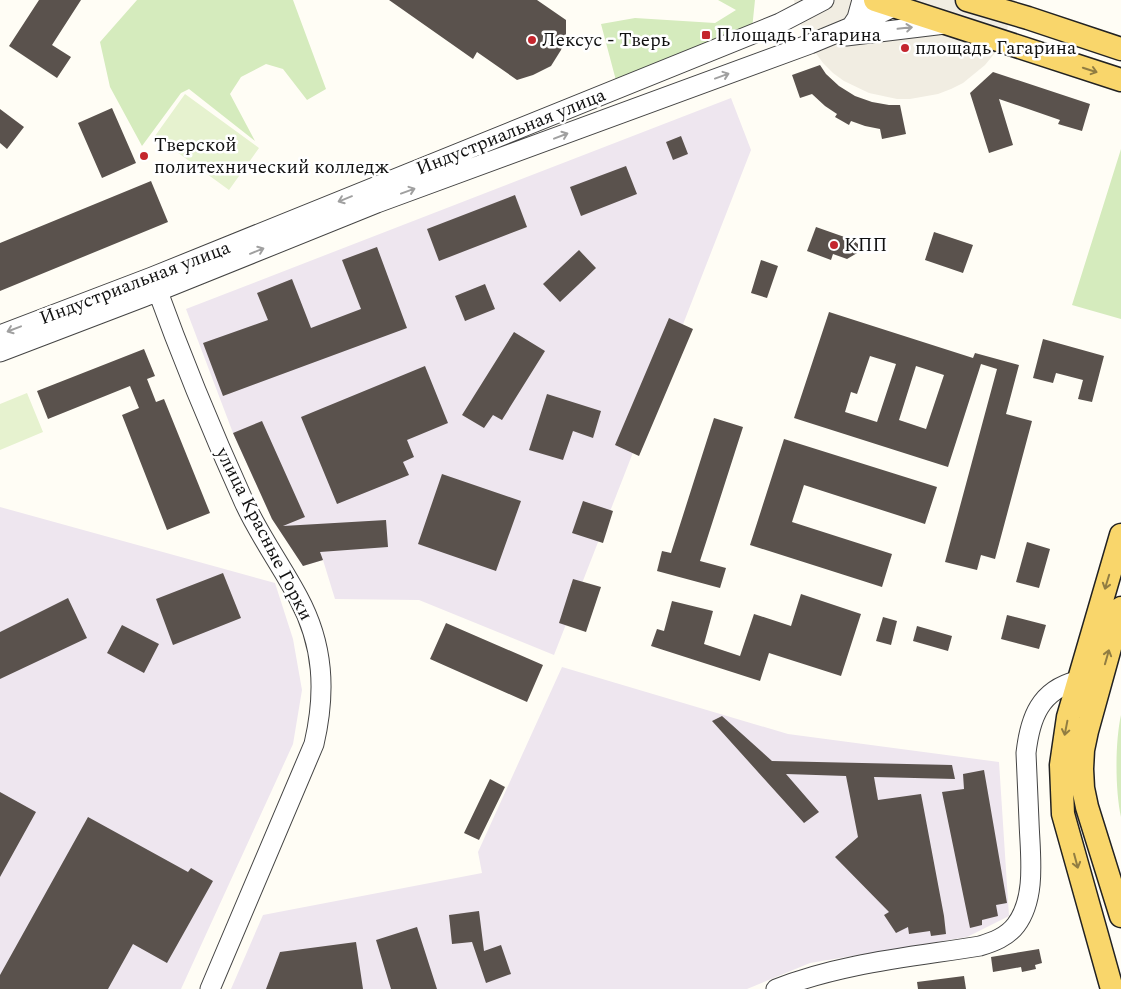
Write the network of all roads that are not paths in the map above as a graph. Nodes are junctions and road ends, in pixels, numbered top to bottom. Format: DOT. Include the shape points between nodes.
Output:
graph roads {
  1 [pos="824,0"];
  2 [pos="862,0"];
  3 [pos="875,0"];
  4 [pos="967,0"];
  5 [pos="1007,0"];
  6 [pos="898,2"];
  7 [pos="801,7"];
  8 [pos="1028,18"];
  9 [pos="950,24"];
  10 [pos="851,27"];
  11 [pos="822,39"];
  12 [pos="1121,49"];
  13 [pos="1121,80"];
  14 [pos="155,284"];
  15 [pos="0,335"];
  16 [pos="0,352"];
  17 [pos="1121,535"];
  18 [pos="1121,608"];
  19 [pos="1077,681"];
  20 [pos="1121,916"];
  21 [pos="210,989"];
  22 [pos="776,989"];
  23 [pos="1112,989"];
  1 -- 7 [label="street, Индустриальная улица"];
  2 -- 10 [label="street"];
  3 -- 6 [label="main road"];
  4 -- 8 [label="main road"];
  5 -- 8 [label="main road"];
  6 -- 9 [label="main road"];
  6 -- 10 [label="street, Индустриальная улица"];
  7 -- 14 [label="street, Индустриальная улица, one-way"];
  8 -- 12 [label="main road"];
  11 -- 9 [label="street, Индустриальная улица, one-way"];
  9 -- 13 [label="main road, one-way"];
  10 -- 11 [label="street, Индустриальная улица"];
  14 -- 11 [label="street, Индустриальная улица, one-way"];
  14 -- 15 [label="street, Индустриальная улица, one-way"];
  14 -- 16 [label="street, Индустриальная улица"];
  14 -- 21 [label="street, улица Красные Горки" via="217,443 248,510 309,621 321,670 321,703 314,744"];
  17 -- 19 [label="main road, one-way"];
  20 -- 18 [label="main road, one-way" via="1087,807 1083,779 1083,750"];
  19 -- 22 [label="street" via="1064,684 1043,700 1031,723 1026,752 1031,870 1029,892 1016,925 1006,935 980,946 859,965"];
  19 -- 23 [label="main road, one-way" via="1062,753 1063,814"];
}
